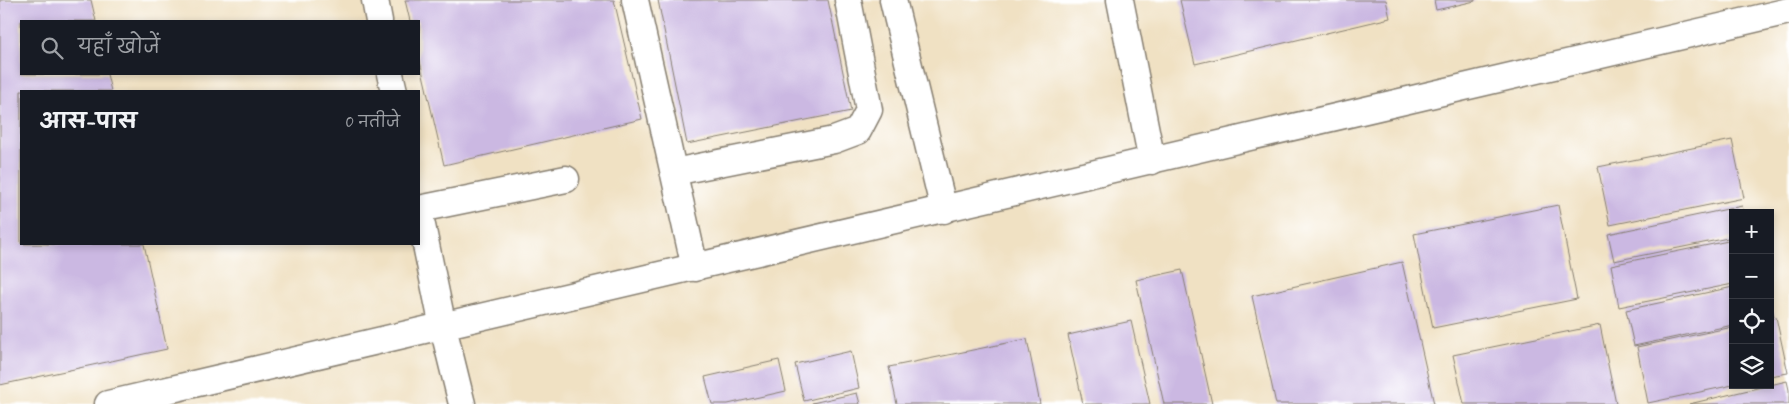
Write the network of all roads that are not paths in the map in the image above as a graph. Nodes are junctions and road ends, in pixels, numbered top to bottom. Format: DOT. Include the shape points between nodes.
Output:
graph roads {
  1 [pos="375,0"];
  2 [pos="635,0"];
  3 [pos="848,0"];
  4 [pos="894,0"];
  5 [pos="1120,0"];
  6 [pos="1789,11"];
  7 [pos="379,20"];
  8 [pos="390,75"];
  9 [pos="394,90"];
  10 [pos="1152,161"];
  11 [pos="674,172"];
  12 [pos="566,179"];
  13 [pos="420,210"];
  14 [pos="944,210"];
  15 [pos="420,215"];
  16 [pos="695,268"];
  17 [pos="443,327"];
  18 [pos="108,404"];
  19 [pos="462,404"];
  1 -- 7 [label="lane"];
  2 -- 11 [label="lane"];
  3 -- 11 [label="lane" via="869,110 858,131 834,140"];
  4 -- 14 [label="lane"];
  5 -- 10 [label="lane"];
  6 -- 10 [label="lane"];
  8 -- 9 [label="lane"];
  10 -- 14 [label="lane"];
  11 -- 16 [label="lane"];
  12 -- 13 [label="lane"];
  14 -- 16 [label="lane"];
  15 -- 17 [label="lane"];
  16 -- 17 [label="lane"];
  17 -- 18 [label="lane"];
  17 -- 19 [label="lane"];
}
